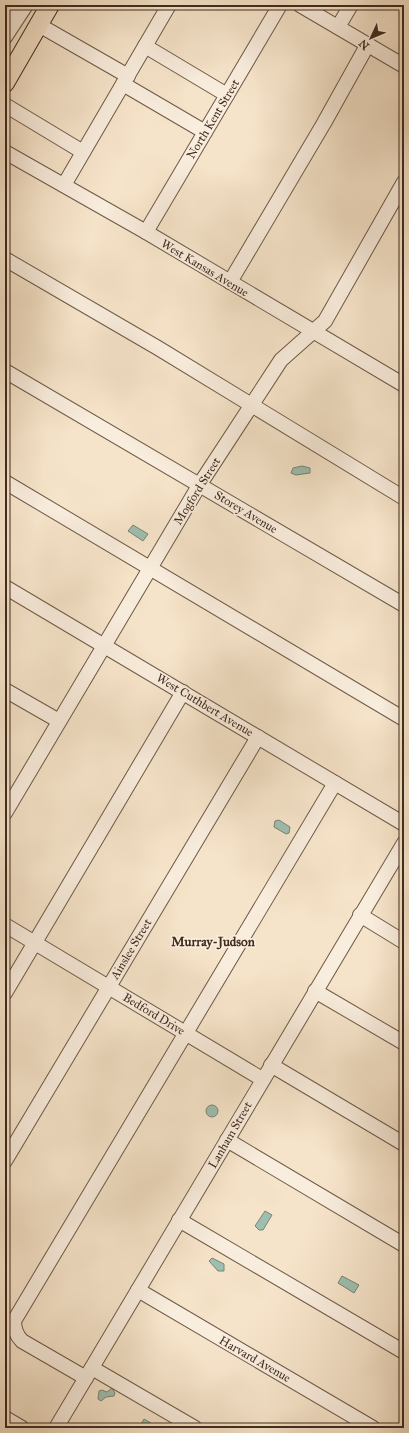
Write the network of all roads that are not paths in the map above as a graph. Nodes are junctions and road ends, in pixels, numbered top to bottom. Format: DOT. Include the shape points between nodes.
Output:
graph roads {
  1 [pos="26,5"];
  2 [pos="50,5"];
  3 [pos="169,5"];
  4 [pos="280,5"];
  5 [pos="300,5"];
  6 [pos="351,5"];
  7 [pos="8,8"];
  8 [pos="13,24"];
  9 [pos="39,25"];
  10 [pos="338,27"];
  11 [pos="5,37"];
  12 [pos="368,44"];
  13 [pos="145,46"];
  14 [pos="404,66"];
  15 [pos="125,80"];
  16 [pos="5,83"];
  17 [pos="227,96"];
  18 [pos="5,105"];
  19 [pos="205,132"];
  20 [pos="5,152"];
  21 [pos="83,152"];
  22 [pos="404,182"];
  23 [pos="64,185"];
  24 [pos="146,232"];
  25 [pos="5,259"];
  26 [pos="230,282"];
  27 [pos="313,332"];
  28 [pos="5,371"];
  29 [pos="403,382"];
  30 [pos="251,406"];
  31 [pos="5,482"];
  32 [pos="200,484"];
  33 [pos="404,498"];
  34 [pos="150,568"];
  35 [pos="5,587"];
  36 [pos="404,605"];
  37 [pos="104,646"];
  38 [pos="5,690"];
  39 [pos="183,692"];
  40 [pos="404,719"];
  41 [pos="59,721"];
  42 [pos="258,737"];
  43 [pos="335,783"];
  44 [pos="7,804"];
  45 [pos="404,824"];
  46 [pos="404,843"];
  47 [pos="360,915"];
  48 [pos="5,925"];
  49 [pos="404,942"];
  50 [pos="35,943"];
  51 [pos="109,987"];
  52 [pos="315,991"];
  53 [pos="5,993"];
  54 [pos="186,1033"];
  55 [pos="404,1043"];
  56 [pos="271,1065"];
  57 [pos="262,1079"];
  58 [pos="227,1140"];
  59 [pos="404,1144"];
  60 [pos="5,1161"];
  61 [pos="179,1220"];
  62 [pos="404,1245"];
  63 [pos="138,1290"];
  64 [pos="404,1352"];
  65 [pos="89,1373"];
  66 [pos="5,1418"];
  67 [pos="22,1428"];
  68 [pos="56,1428"];
  69 [pos="195,1428"];
  70 [pos="373,1428"];
  1 -- 8 [label="street"];
  2 -- 9 [label="main road"];
  3 -- 13 [label="street"];
  4 -- 17 [label="street, North Kent Street"];
  5 -- 10 [label="street"];
  6 -- 10 [label="street"];
  7 -- 8 [label="street"];
  8 -- 11 [label="street"];
  9 -- 15 [label="street"];
  9 -- 16 [label="main road"];
  10 -- 12 [label="street"];
  12 -- 14 [label="street"];
  12 -- 26 [label="street"];
  13 -- 15 [label="street"];
  13 -- 17 [label="street"];
  15 -- 19 [label="street"];
  15 -- 21 [label="street"];
  17 -- 19 [label="street, North Kent Street"];
  18 -- 21 [label="street"];
  19 -- 24 [label="street, North Kent Street"];
  20 -- 23 [label="street, West Kansas Avenue"];
  21 -- 23 [label="street"];
  22 -- 27 [label="street, Mogford Street" via="325,321"];
  23 -- 24 [label="street, West Kansas Avenue"];
  24 -- 26 [label="street, West Kansas Avenue"];
  25 -- 30 [label="street" via="158,348"];
  26 -- 27 [label="street, West Kansas Avenue"];
  27 -- 29 [label="street, West Kansas Avenue"];
  27 -- 30 [label="street, Mogford Street" via="281,360"];
  28 -- 32 [label="street, Storey Avenue"];
  30 -- 32 [label="street, Mogford Street"];
  30 -- 33 [label="street"];
  31 -- 34 [label="street"];
  32 -- 34 [label="street, Mogford Street"];
  32 -- 36 [label="street, Storey Avenue"];
  34 -- 37 [label="street, Mogford Street"];
  34 -- 40 [label="street"];
  35 -- 37 [label="street, West Cuthbert Avenue"];
  37 -- 39 [label="street, West Cuthbert Avenue"];
  37 -- 41 [label="street, Mogford Street"];
  38 -- 41 [label="street"];
  39 -- 42 [label="street, West Cuthbert Avenue"];
  39 -- 50 [label="street"];
  41 -- 44 [label="street, Mogford Street"];
  42 -- 43 [label="street, West Cuthbert Avenue"];
  42 -- 51 [label="street, Ainslee Street"];
  43 -- 45 [label="street, West Cuthbert Avenue"];
  43 -- 54 [label="street"];
  46 -- 47 [label="street, Lanham Street"];
  47 -- 49 [label="street"];
  47 -- 52 [label="street, Lanham Street"];
  48 -- 50 [label="street, Bedford Drive"];
  50 -- 51 [label="street, Bedford Drive"];
  50 -- 53 [label="street"];
  51 -- 54 [label="street, Bedford Drive"];
  51 -- 60 [label="street, Ainslee Street"];
  52 -- 55 [label="street"];
  52 -- 56 [label="street, Lanham Street"];
  54 -- 57 [label="street, Bedford Drive"];
  54 -- 65 [label="street" via="14,1321 14,1329 22,1340"];
  56 -- 57 [label="street, Lanham Street"];
  56 -- 59 [label="street"];
  57 -- 58 [label="street, Lanham Street"];
  58 -- 61 [label="street, Lanham Street"];
  58 -- 62 [label="street"];
  61 -- 63 [label="street, Lanham Street"];
  61 -- 64 [label="street"];
  63 -- 65 [label="street, Lanham Street"];
  63 -- 70 [label="street, Harvard Avenue"];
  65 -- 68 [label="street, Lanham Street"];
  65 -- 69 [label="street"];
  66 -- 67 [label="street"];
}
